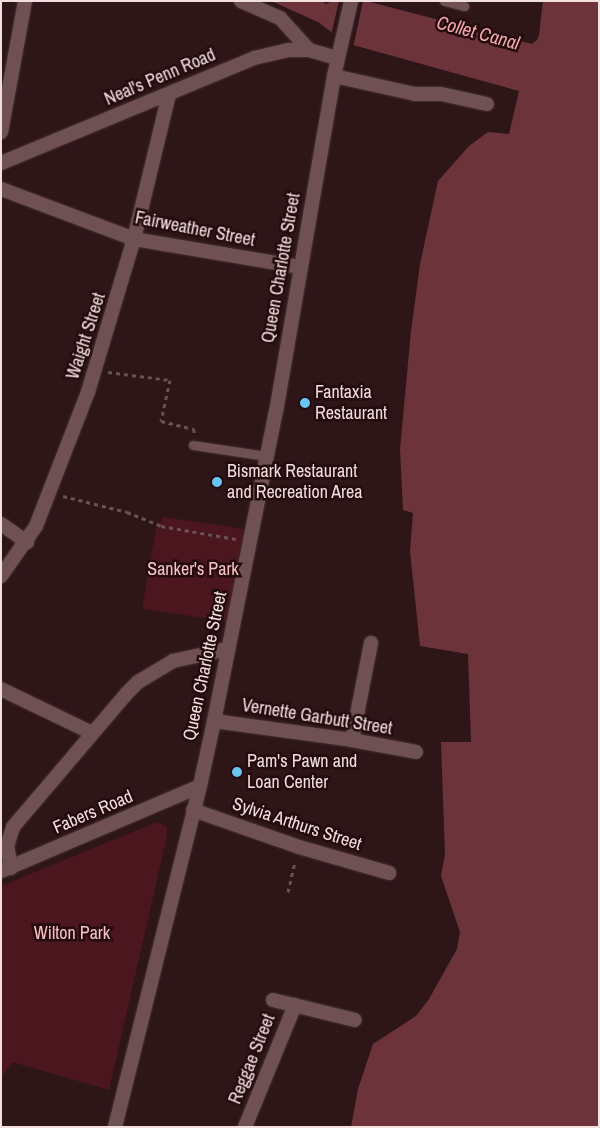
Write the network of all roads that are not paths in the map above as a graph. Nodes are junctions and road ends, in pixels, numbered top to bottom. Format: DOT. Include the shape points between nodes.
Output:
graph roads {
  1 [pos="25,1"];
  2 [pos="241,1"];
  3 [pos="351,1"];
  4 [pos="444,1"];
  5 [pos="464,6"];
  6 [pos="310,50"];
  7 [pos="339,52"];
  8 [pos="334,76"];
  9 [pos="169,94"];
  10 [pos="487,104"];
  11 [pos="1,132"];
  12 [pos="1,163"];
  13 [pos="1,189"];
  14 [pos="134,239"];
  15 [pos="300,267"];
  16 [pos="193,445"];
  17 [pos="268,456"];
  18 [pos="1,524"];
  19 [pos="27,542"];
  20 [pos="1,576"];
  21 [pos="371,644"];
  22 [pos="227,649"];
  23 [pos="1,689"];
  24 [pos="214,721"];
  25 [pos="92,733"];
  26 [pos="352,740"];
  27 [pos="416,752"];
  28 [pos="200,786"];
  29 [pos="193,810"];
  30 [pos="6,869"];
  31 [pos="389,873"];
  32 [pos="273,1000"];
  33 [pos="295,1005"];
  34 [pos="355,1020"];
  35 [pos="115,1127"];
  36 [pos="245,1127"];
  1 -- 11 [label="street"];
  2 -- 6 [label="street" via="280,18"];
  3 -- 7 [label="street, Queen Charlotte Street"];
  4 -- 5 [label="lane"];
  6 -- 7 [label="street, Neal's Penn Road"];
  6 -- 9 [label="street, Neal's Penn Road" via="289,50 254,58"];
  7 -- 8 [label="street, Queen Charlotte Street"];
  8 -- 10 [label="street" via="415,94 441,94"];
  8 -- 15 [label="street, Queen Charlotte Street"];
  9 -- 12 [label="street, Neal's Penn Road"];
  9 -- 14 [label="street, Waight Street"];
  13 -- 14 [label="street, Fairweather Street"];
  14 -- 15 [label="street, Fairweather Street"];
  14 -- 19 [label="street, Waight Street" via="95,370 50,492"];
  15 -- 17 [label="street, Queen Charlotte Street"];
  16 -- 17 [label="lane"];
  17 -- 22 [label="street, Queen Charlotte Street"];
  18 -- 19 [label="street"];
  19 -- 20 [label="street, Waight Street"];
  21 -- 26 [label="street"];
  22 -- 24 [label="street, Queen Charlotte Street"];
  22 -- 25 [label="street" via="173,662 154,672 138,682"];
  23 -- 25 [label="street"];
  24 -- 26 [label="street, Vernette Garbutt Street"];
  24 -- 28 [label="street, Queen Charlotte Street"];
  25 -- 30 [label="street" via="13,827 6,846"];
  26 -- 27 [label="street, Vernette Garbutt Street"];
  28 -- 29 [label="street, Queen Charlotte Street"];
  28 -- 30 [label="street, Fabers Road"];
  29 -- 31 [label="street, Sylvia Arthurs Street" via="299,847"];
  29 -- 35 [label="street, Queen Charlotte Street"];
  32 -- 33 [label="street"];
  33 -- 34 [label="street"];
  33 -- 36 [label="street, Reggae Street"];
}
